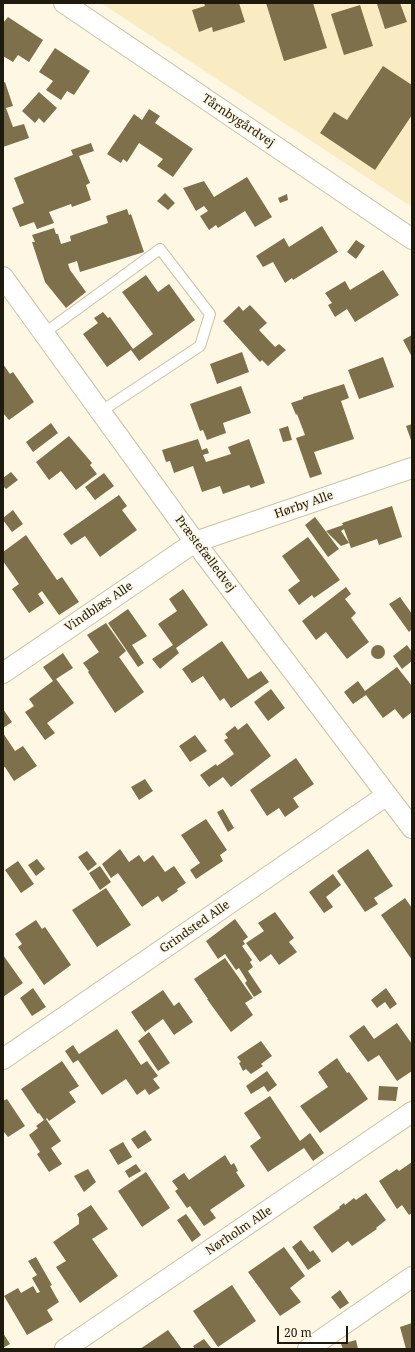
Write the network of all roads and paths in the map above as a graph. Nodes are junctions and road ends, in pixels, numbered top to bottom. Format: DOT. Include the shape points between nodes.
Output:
graph roads {
  1 [pos="64,3"];
  2 [pos="412,239"];
  3 [pos="3,279"];
  4 [pos="43,334"];
  5 [pos="100,412"];
  6 [pos="412,468"];
  7 [pos="195,542"];
  8 [pos="3,673"];
  9 [pos="387,795"];
  10 [pos="412,828"];
  11 [pos="3,1059"];
  12 [pos="412,1112"];
  13 [pos="412,1277"];
  14 [pos="65,1349"];
  15 [pos="308,1349"];
  1 -- 2 [label="street, Tårnbygårdvej"];
  3 -- 4 [label="street, Præstefælledvej"];
  4 -- 5 [label="street, Præstefælledvej"];
  4 -- 5 [label="lane" via="160,249 210,314 200,346"];
  5 -- 7 [label="street, Præstefælledvej"];
  6 -- 7 [label="street, Hørby Alle"];
  7 -- 8 [label="street, Vindblæs Alle"];
  7 -- 9 [label="street, Præstefælledvej"];
  9 -- 10 [label="street, Præstefælledvej"];
  9 -- 11 [label="street, Grindsted Alle"];
  12 -- 14 [label="street, Nørholm Alle"];
  13 -- 15 [label="street"];
}
